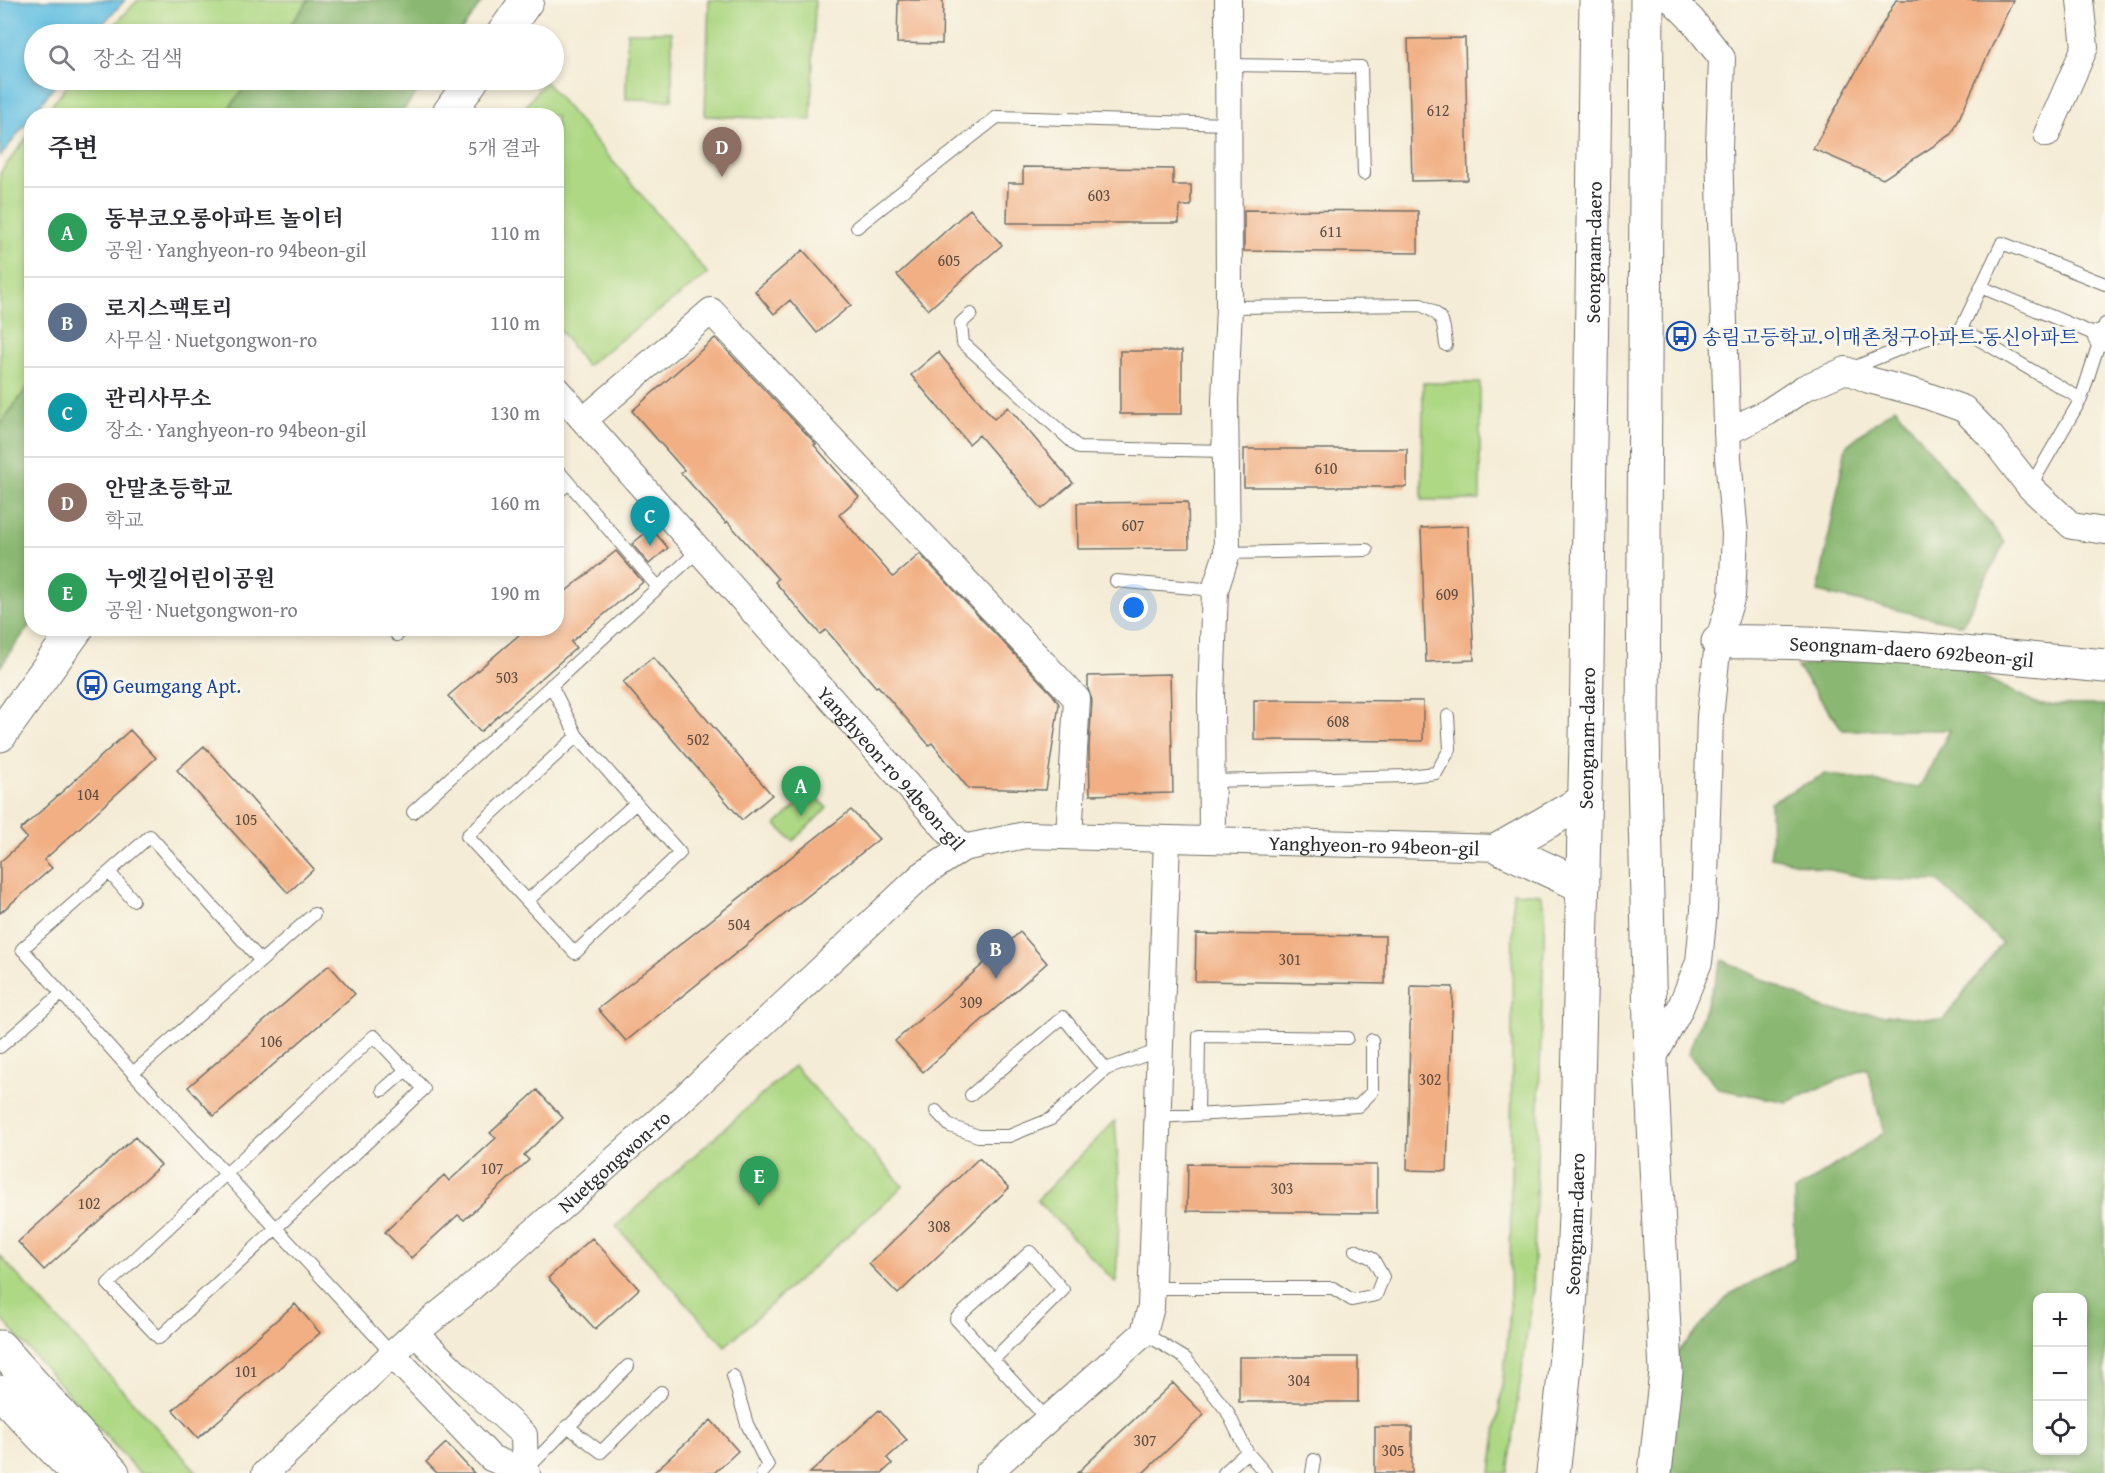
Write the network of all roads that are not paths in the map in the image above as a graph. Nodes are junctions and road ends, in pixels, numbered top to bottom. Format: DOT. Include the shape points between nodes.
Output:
graph roads {
  1 [pos="527,0"];
  2 [pos="1228,0"];
  3 [pos="1596,0"];
  4 [pos="1647,0"];
  5 [pos="1672,0"];
  6 [pos="2080,0"];
  7 [pos="510,24"];
  8 [pos="1228,65"];
  9 [pos="465,90"];
  10 [pos="453,108"];
  11 [pos="1228,124"];
  12 [pos="2047,134"];
  13 [pos="1364,174"];
  14 [pos="857,227"];
  15 [pos="2105,284"];
  16 [pos="1981,287"];
  17 [pos="1228,307"];
  18 [pos="971,314"];
  19 [pos="1960,329"];
  20 [pos="2104,333"];
  21 [pos="1446,345"];
  22 [pos="1846,370"];
  23 [pos="564,399"];
  24 [pos="2081,399"];
  25 [pos="584,420"];
  26 [pos="1727,432"];
  27 [pos="1227,451"];
  28 [pos="564,477"];
  29 [pos="569,483"];
  30 [pos="564,487"];
  31 [pos="2030,487"];
  32 [pos="2105,531"];
  33 [pos="699,550"];
  34 [pos="1367,550"];
  35 [pos="1227,553"];
  36 [pos="1116,581"];
  37 [pos="658,587"];
  38 [pos="1215,590"];
  39 [pos="71,636"];
  40 [pos="1718,642"];
  41 [pos="2105,666"];
  42 [pos="551,685"];
  43 [pos="1448,716"];
  44 [pos="0,735"];
  45 [pos="577,736"];
  46 [pos="1211,781"];
  47 [pos="1584,801"];
  48 [pos="636,803"];
  49 [pos="412,812"];
  50 [pos="1069,836"];
  51 [pos="1167,839"];
  52 [pos="1212,840"];
  53 [pos="963,848"];
  54 [pos="1501,848"];
  55 [pos="109,873"];
  56 [pos="1582,886"];
  57 [pos="133,900"];
  58 [pos="526,901"];
  59 [pos="314,914"];
  60 [pos="261,961"];
  61 [pos="61,994"];
  62 [pos="1347,1038"];
  63 [pos="1372,1040"];
  64 [pos="0,1047"];
  65 [pos="1160,1050"];
  66 [pos="1651,1062"];
  67 [pos="407,1069"];
  68 [pos="1106,1069"];
  69 [pos="133,1073"];
  70 [pos="383,1090"];
  71 [pos="971,1095"];
  72 [pos="936,1111"];
  73 [pos="1198,1115"];
  74 [pos="1157,1117"];
  75 [pos="226,1174"];
  76 [pos="277,1229"];
  77 [pos="1355,1250"];
  78 [pos="1152,1288"];
  79 [pos="415,1333"];
  80 [pos="1144,1333"];
  81 [pos="0,1347"];
  82 [pos="392,1354"];
  83 [pos="993,1360"];
  84 [pos="628,1366"];
  85 [pos="733,1376"];
  86 [pos="0,1392"];
  87 [pos="661,1392"];
  88 [pos="1047,1419"];
  89 [pos="567,1426"];
  90 [pos="1247,1452"];
  91 [pos="526,1472"];
  92 [pos="77,1473"];
  93 [pos="113,1473"];
  94 [pos="265,1473"];
  95 [pos="762,1473"];
  96 [pos="988,1473"];
  97 [pos="1224,1473"];
  98 [pos="1265,1473"];
  99 [pos="1553,1473"];
  100 [pos="1655,1473"];
  1 -- 7 [label="main road"];
  2 -- 8 [label="street"];
  3 -- 47 [label="main road, Seongnam-daero"];
  4 -- 66 [label="main road" via="1643,734"];
  5 -- 26 [label="street" via="1722,58 1719,148"];
  6 -- 12 [label="street" via="2085,47"];
  8 -- 11 [label="street"];
  8 -- 13 [label="lane" via="1361,67"];
  9 -- 10 [label="main road"];
  11 -- 14 [label="lane" via="997,117"];
  11 -- 17 [label="street"];
  15 -- 16 [label="lane" via="2002,243"];
  16 -- 19 [label="lane"];
  16 -- 20 [label="lane"];
  17 -- 21 [label="lane" via="1421,305 1442,320"];
  17 -- 27 [label="street"];
  18 -- 27 [label="lane" via="961,323 963,343 1079,448"];
  19 -- 22 [label="lane"];
  19 -- 24 [label="lane"];
  20 -- 24 [label="lane"];
  22 -- 26 [label="street" via="1803,388 1768,412"];
  22 -- 31 [label="street" via="1964,409"];
  23 -- 25 [label="street, Yanghyeon-ro 94beon-gil"];
  24 -- 31 [label="lane"];
  25 -- 33 [label="street, Yanghyeon-ro 94beon-gil"];
  25 -- 50 [label="street" via="711,310 1077,699"];
  26 -- 40 [label="street" via="1735,534 1732,596"];
  27 -- 35 [label="street"];
  28 -- 29 [label="lane"];
  29 -- 30 [label="lane"];
  29 -- 37 [label="lane"];
  31 -- 32 [label="street" via="2072,526"];
  33 -- 37 [label="lane"];
  33 -- 53 [label="street, Yanghyeon-ro 94beon-gil"];
  34 -- 35 [label="lane"];
  35 -- 38 [label="street"];
  36 -- 38 [label="lane"];
  37 -- 42 [label="lane"];
  38 -- 46 [label="street"];
  39 -- 44 [label="main road"];
  40 -- 41 [label="main road, Seongnam-daero 692beon-gil" via="1780,641"];
  40 -- 66 [label="street" via="1710,717 1699,962 1679,1011"];
  42 -- 45 [label="lane"];
  42 -- 49 [label="lane"];
  43 -- 46 [label="lane" via="1450,749 1436,773"];
  45 -- 48 [label="lane"];
  45 -- 58 [label="lane" via="467,836"];
  46 -- 52 [label="street"];
  47 -- 54 [label="main road"];
  47 -- 56 [label="main road, Seongnam-daero"];
  48 -- 58 [label="lane"];
  48 -- 58 [label="lane" via="680,853 575,953"];
  50 -- 51 [label="street, Yanghyeon-ro 94beon-gil"];
  50 -- 53 [label="street, Yanghyeon-ro 94beon-gil" via="1025,835"];
  51 -- 52 [label="street, Yanghyeon-ro 94beon-gil"];
  51 -- 65 [label="street"];
  52 -- 54 [label="street, Yanghyeon-ro 94beon-gil"];
  53 -- 79 [label="street, Nuetgongwon-ro" via="922,874 676,1105"];
  54 -- 56 [label="main road"];
  55 -- 57 [label="lane"];
  55 -- 60 [label="lane" via="150,836"];
  55 -- 61 [label="lane" via="22,949"];
  56 -- 99 [label="main road, Seongnam-daero" via="1573,1287"];
  59 -- 60 [label="lane"];
  60 -- 69 [label="lane"];
  61 -- 64 [label="lane"];
  61 -- 69 [label="lane"];
  62 -- 73 [label="lane" via="1199,1036"];
  63 -- 73 [label="lane" via="1372,1092 1358,1107"];
  65 -- 68 [label="lane"];
  65 -- 74 [label="street"];
  66 -- 100 [label="main road" via="1666,1372"];
  67 -- 70 [label="lane"];
  67 -- 75 [label="lane" via="374,1036"];
  67 -- 76 [label="lane" via="424,1089"];
  68 -- 71 [label="lane" via="1064,1017"];
  68 -- 72 [label="lane" via="1051,1119 1009,1136 978,1136 950,1126"];
  69 -- 75 [label="lane"];
  73 -- 74 [label="lane"];
  74 -- 78 [label="street"];
  75 -- 76 [label="lane"];
  75 -- 76 [label="lane" via="108,1284 159,1338"];
  76 -- 82 [label="lane"];
  77 -- 78 [label="lane" via="1373,1259 1383,1277 1376,1295 1352,1300 1333,1288"];
  78 -- 80 [label="street"];
  79 -- 82 [label="street, Nuetgongwon-ro"];
  79 -- 91 [label="street" via="524,1435"];
  80 -- 88 [label="street"];
  80 -- 90 [label="lane" via="1186,1359 1227,1411"];
  81 -- 93 [label="main road"];
  82 -- 91 [label="street" via="491,1458"];
  82 -- 94 [label="street, Nuetgongwon-ro"];
  83 -- 83 [label="lane" via="956,1319 1030,1252 1063,1290"];
  83 -- 88 [label="lane"];
  84 -- 89 [label="lane"];
  85 -- 95 [label="lane" via="747,1424 768,1466"];
  86 -- 92 [label="main road"];
  87 -- 89 [label="lane" via="601,1452"];
  88 -- 96 [label="street"];
  89 -- 91 [label="lane"];
  90 -- 97 [label="lane"];
  90 -- 98 [label="lane"];
}
